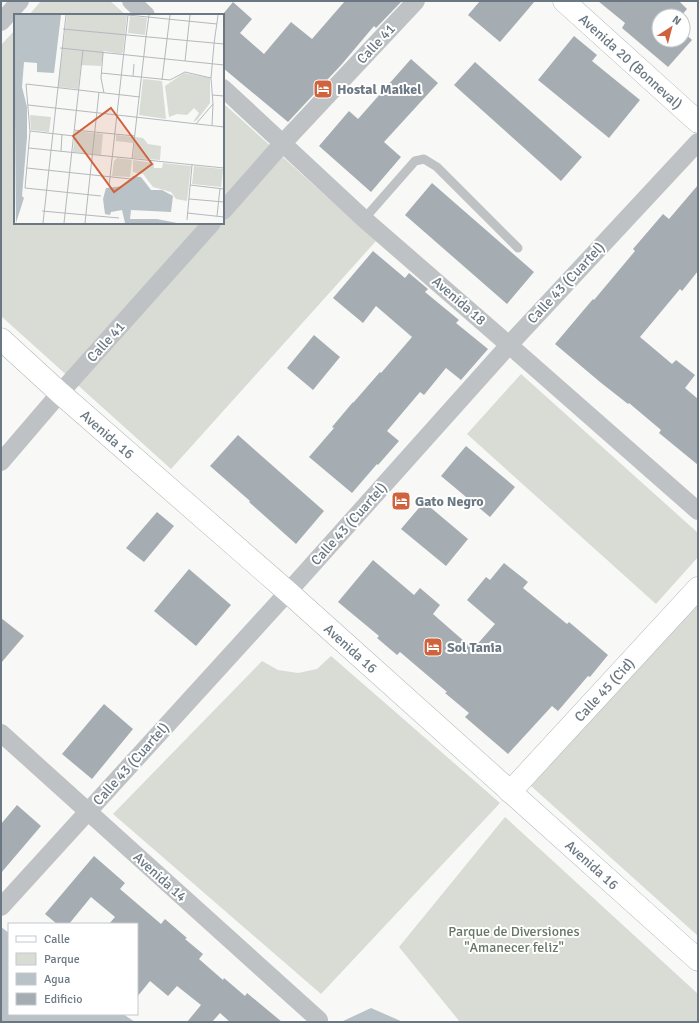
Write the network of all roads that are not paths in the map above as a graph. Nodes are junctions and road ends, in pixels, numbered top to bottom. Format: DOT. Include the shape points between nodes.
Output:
graph roads {
  1 [pos="131,1"];
  2 [pos="416,1"];
  3 [pos="564,1"];
  4 [pos="145,14"];
  5 [pos="224,89"];
  6 [pos="698,122"];
  7 [pos="698,142"];
  8 [pos="282,144"];
  9 [pos="224,210"];
  10 [pos="364,219"];
  11 [pos="211,224"];
  12 [pos="518,248"];
  13 [pos="1,339"];
  14 [pos="509,345"];
  15 [pos="60,393"];
  16 [pos="1,462"];
  17 [pos="698,511"];
  18 [pos="698,588"];
  19 [pos="288,592"];
  20 [pos="1,733"];
  21 [pos="510,792"];
  22 [pos="88,811"];
  23 [pos="1,907"];
  24 [pos="698,960"];
  25 [pos="319,1020"];
  1 -- 4 [label="street"];
  2 -- 8 [label="street, Calle 41"];
  3 -- 6 [label="street, Avenida 20 (Bonneval)"];
  5 -- 8 [label="street, Avenida 18"];
  7 -- 14 [label="street, Calle 43 (Cuartel)"];
  8 -- 9 [label="street, Calle 41"];
  8 -- 10 [label="street, Avenida 18"];
  10 -- 12 [label="lane" via="415,161 424,159 437,167"];
  10 -- 14 [label="street, Avenida 18"];
  11 -- 15 [label="street, Calle 41"];
  13 -- 15 [label="street, Avenida 16"];
  14 -- 17 [label="street, Avenida 18"];
  14 -- 19 [label="street, Calle 43 (Cuartel)"];
  15 -- 16 [label="street, Calle 41"];
  15 -- 19 [label="street, Avenida 16"];
  18 -- 21 [label="street, Calle 45 (Cid)"];
  19 -- 21 [label="street, Avenida 16"];
  19 -- 22 [label="street, Calle 43 (Cuartel)"];
  20 -- 22 [label="street, Avenida 14"];
  21 -- 24 [label="street, Avenida 16"];
  22 -- 23 [label="street, Calle 43 (Cuartel)"];
  22 -- 25 [label="street, Avenida 14"];
}
